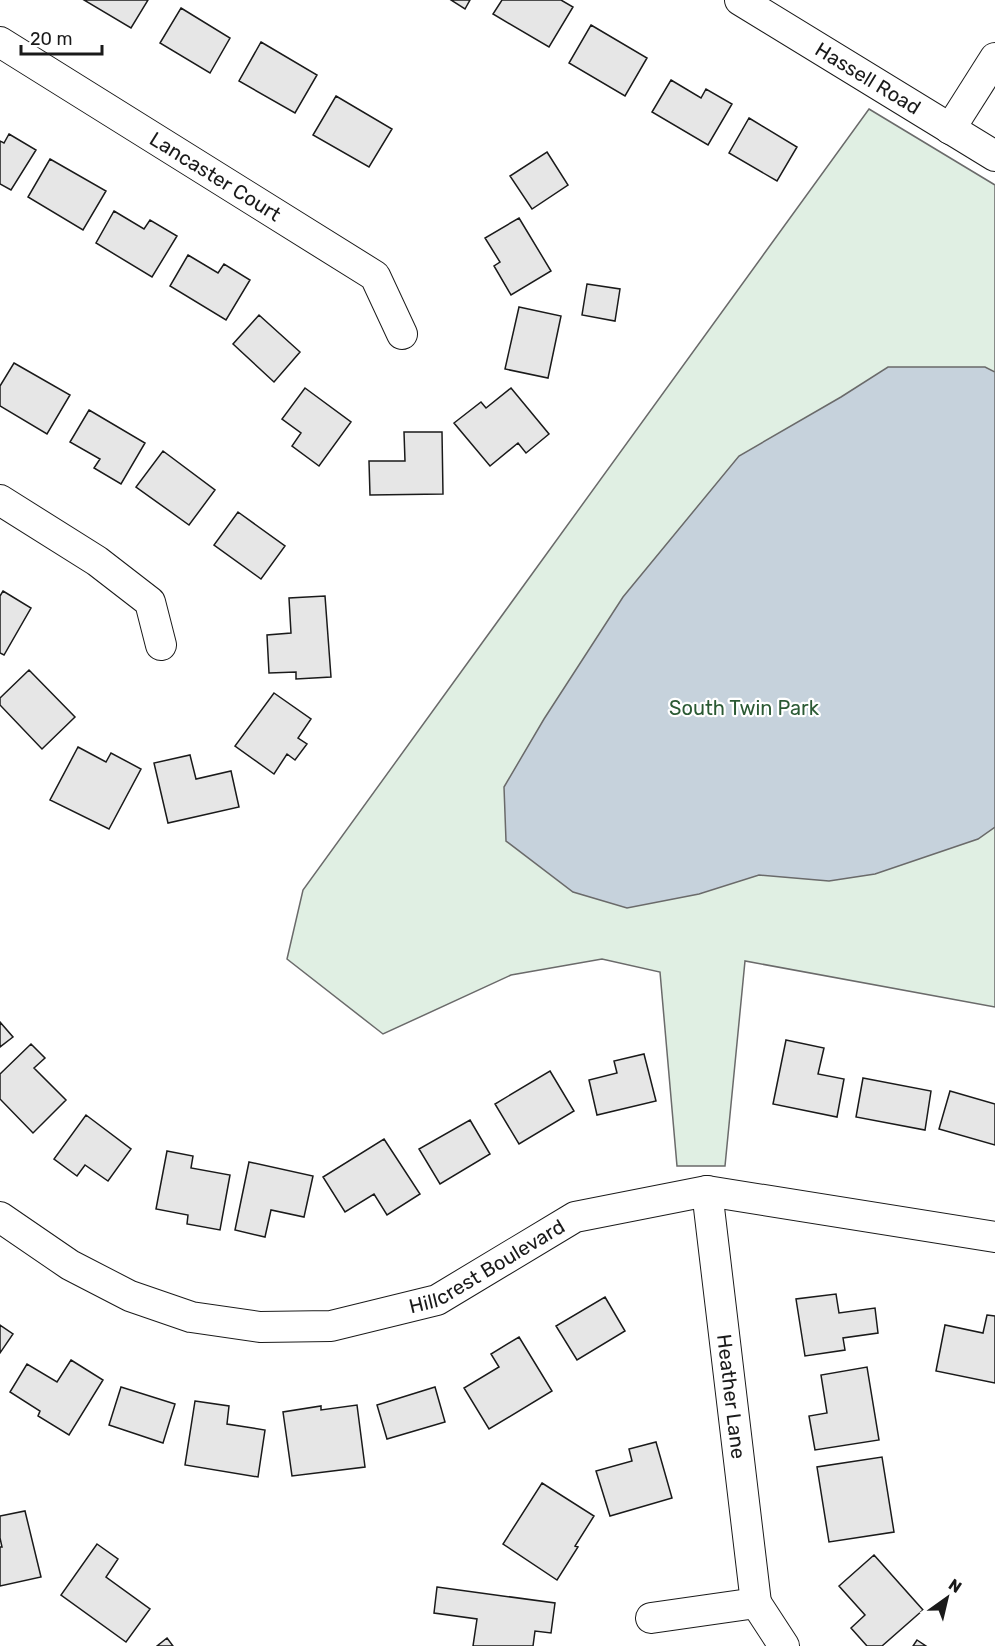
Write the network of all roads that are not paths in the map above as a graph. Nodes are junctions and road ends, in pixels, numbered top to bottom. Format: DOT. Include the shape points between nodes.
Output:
graph roads {
  1 [pos="740,0"];
  2 [pos="0,42"];
  3 [pos="995,58"];
  4 [pos="950,129"];
  5 [pos="995,156"];
  6 [pos="402,334"];
  7 [pos="0,500"];
  8 [pos="161,645"];
  9 [pos="707,1191"];
  10 [pos="0,1217"];
  11 [pos="995,1237"];
  12 [pos="756,1603"];
  13 [pos="651,1618"];
  14 [pos="784,1646"];
  1 -- 4 [label="street, Hassell Road"];
  2 -- 6 [label="street, Lancaster Court" via="375,276"];
  3 -- 4 [label="street"];
  4 -- 5 [label="street, Hassell Road"];
  7 -- 8 [label="street" via="97,561 150,602"];
  9 -- 10 [label="street, Hillcrest Boulevard" via="575,1217 437,1300 331,1326 260,1327 191,1317 130,1296 70,1265"];
  9 -- 11 [label="street, Hillcrest Boulevard"];
  9 -- 12 [label="street, Heather Lane"];
  12 -- 13 [label="street"];
  12 -- 14 [label="street, Heather Lane"];
}
